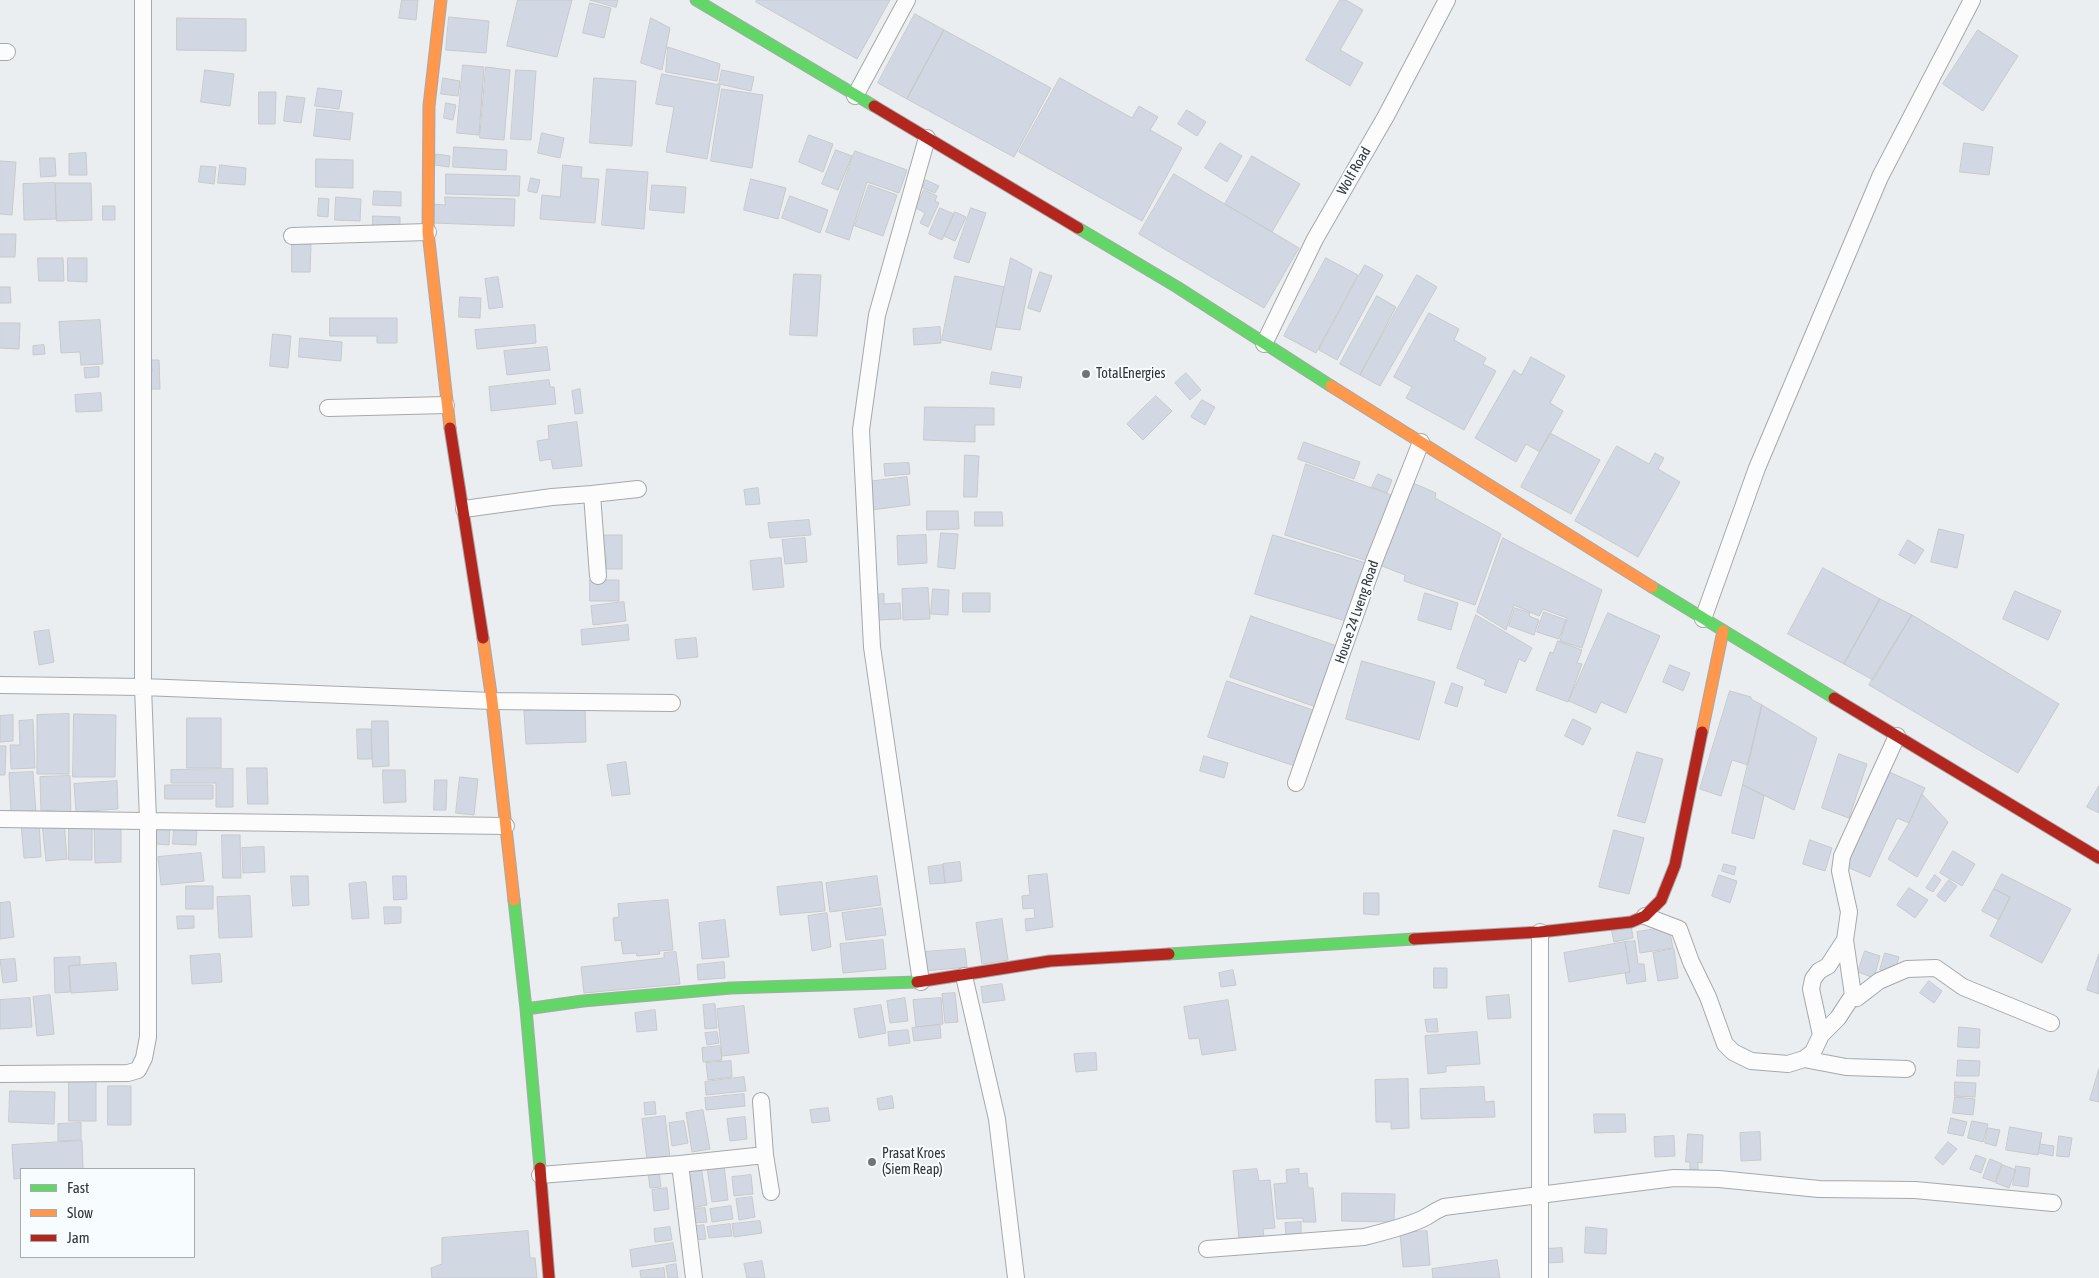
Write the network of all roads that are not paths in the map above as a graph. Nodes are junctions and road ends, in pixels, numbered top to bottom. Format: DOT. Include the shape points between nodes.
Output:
graph roads {
  1 [pos="143,0"];
  2 [pos="442,0"];
  3 [pos="696,0"];
  4 [pos="907,0"];
  5 [pos="1447,0"];
  6 [pos="1972,0"];
  7 [pos="855,96"];
  8 [pos="927,138"];
  9 [pos="428,232"];
  10 [pos="292,236"];
  11 [pos="1264,344"];
  12 [pos="446,405"];
  13 [pos="328,408"];
  14 [pos="1421,442"];
  15 [pos="638,489"];
  16 [pos="592,494"];
  17 [pos="464,510"];
  18 [pos="598,576"];
  19 [pos="1703,619"];
  20 [pos="1723,631"];
  21 [pos="0,685"];
  22 [pos="143,687"];
  23 [pos="492,701"];
  24 [pos="672,703"];
  25 [pos="1897,736"];
  26 [pos="1296,784"];
  27 [pos="0,819"];
  28 [pos="148,820"];
  29 [pos="506,826"];
  30 [pos="2099,858"];
  31 [pos="1645,916"];
  32 [pos="1540,932"];
  33 [pos="1844,940"];
  34 [pos="964,976"];
  35 [pos="921,982"];
  36 [pos="1853,995"];
  37 [pos="526,1009"];
  38 [pos="2051,1023"];
  39 [pos="1821,1035"];
  40 [pos="1804,1059"];
  41 [pos="1907,1069"];
  42 [pos="0,1074"];
  43 [pos="761,1101"];
  44 [pos="765,1155"];
  45 [pos="680,1164"];
  46 [pos="540,1175"];
  47 [pos="771,1192"];
  48 [pos="1540,1194"];
  49 [pos="2053,1203"];
  50 [pos="1207,1249"];
  51 [pos="549,1278"];
  52 [pos="694,1278"];
  53 [pos="1016,1278"];
  54 [pos="1540,1278"];
  1 -- 22 [label="street"];
  2 -- 9 [label="main road" via="429,106"];
  3 -- 7 [label="main road"];
  4 -- 7 [label="street"];
  5 -- 11 [label="street, Wolf Road" via="1386,116 1315,239"];
  6 -- 19 [label="street" via="1880,177 1758,468"];
  7 -- 8 [label="main road"];
  8 -- 11 [label="main road" via="1177,287"];
  8 -- 35 [label="street" via="876,315 861,430 872,648"];
  9 -- 10 [label="street"];
  9 -- 12 [label="main road"];
  11 -- 14 [label="main road"];
  12 -- 13 [label="street"];
  12 -- 17 [label="main road"];
  14 -- 19 [label="main road"];
  14 -- 26 [label="street, House 24 Lveng Road" via="1375,559"];
  15 -- 16 [label="street"];
  16 -- 17 [label="street"];
  16 -- 18 [label="street"];
  17 -- 23 [label="main road"];
  19 -- 20 [label="main road"];
  20 -- 25 [label="main road"];
  20 -- 31 [label="main road" via="1675,865 1662,900"];
  21 -- 22 [label="street"];
  22 -- 23 [label="street"];
  22 -- 28 [label="street"];
  23 -- 24 [label="street"];
  23 -- 29 [label="main road"];
  25 -- 30 [label="main road"];
  25 -- 33 [label="street" via="1842,856 1840,872 1849,912"];
  27 -- 28 [label="street"];
  28 -- 29 [label="street"];
  28 -- 42 [label="street" via="148,1038 138,1070 128,1074"];
  29 -- 37 [label="main road"];
  31 -- 32 [label="main road" via="1630,922"];
  31 -- 40 [label="street" via="1679,929 1724,1044 1751,1061 1788,1064"];
  32 -- 34 [label="main road" via="1050,961"];
  32 -- 48 [label="street"];
  33 -- 36 [label="street"];
  33 -- 39 [label="street" via="1828,966 1812,979 1811,989"];
  34 -- 35 [label="main road"];
  34 -- 53 [label="street" via="997,1119"];
  35 -- 37 [label="main road" via="730,988"];
  36 -- 38 [label="street" via="1857,998 1879,981 1907,969 1936,968 1963,987"];
  36 -- 39 [label="street" via="1838,1018"];
  37 -- 46 [label="main road"];
  39 -- 40 [label="street" via="1813,1052"];
  40 -- 41 [label="street" via="1846,1067"];
  43 -- 44 [label="street"];
  44 -- 45 [label="street"];
  44 -- 47 [label="street"];
  45 -- 46 [label="street"];
  45 -- 52 [label="street"];
  46 -- 51 [label="main road"];
  48 -- 49 [label="street" via="1674,1178 1819,1189 1915,1190"];
  48 -- 50 [label="street" via="1444,1207 1384,1232 1364,1236"];
  48 -- 54 [label="street"];
}
